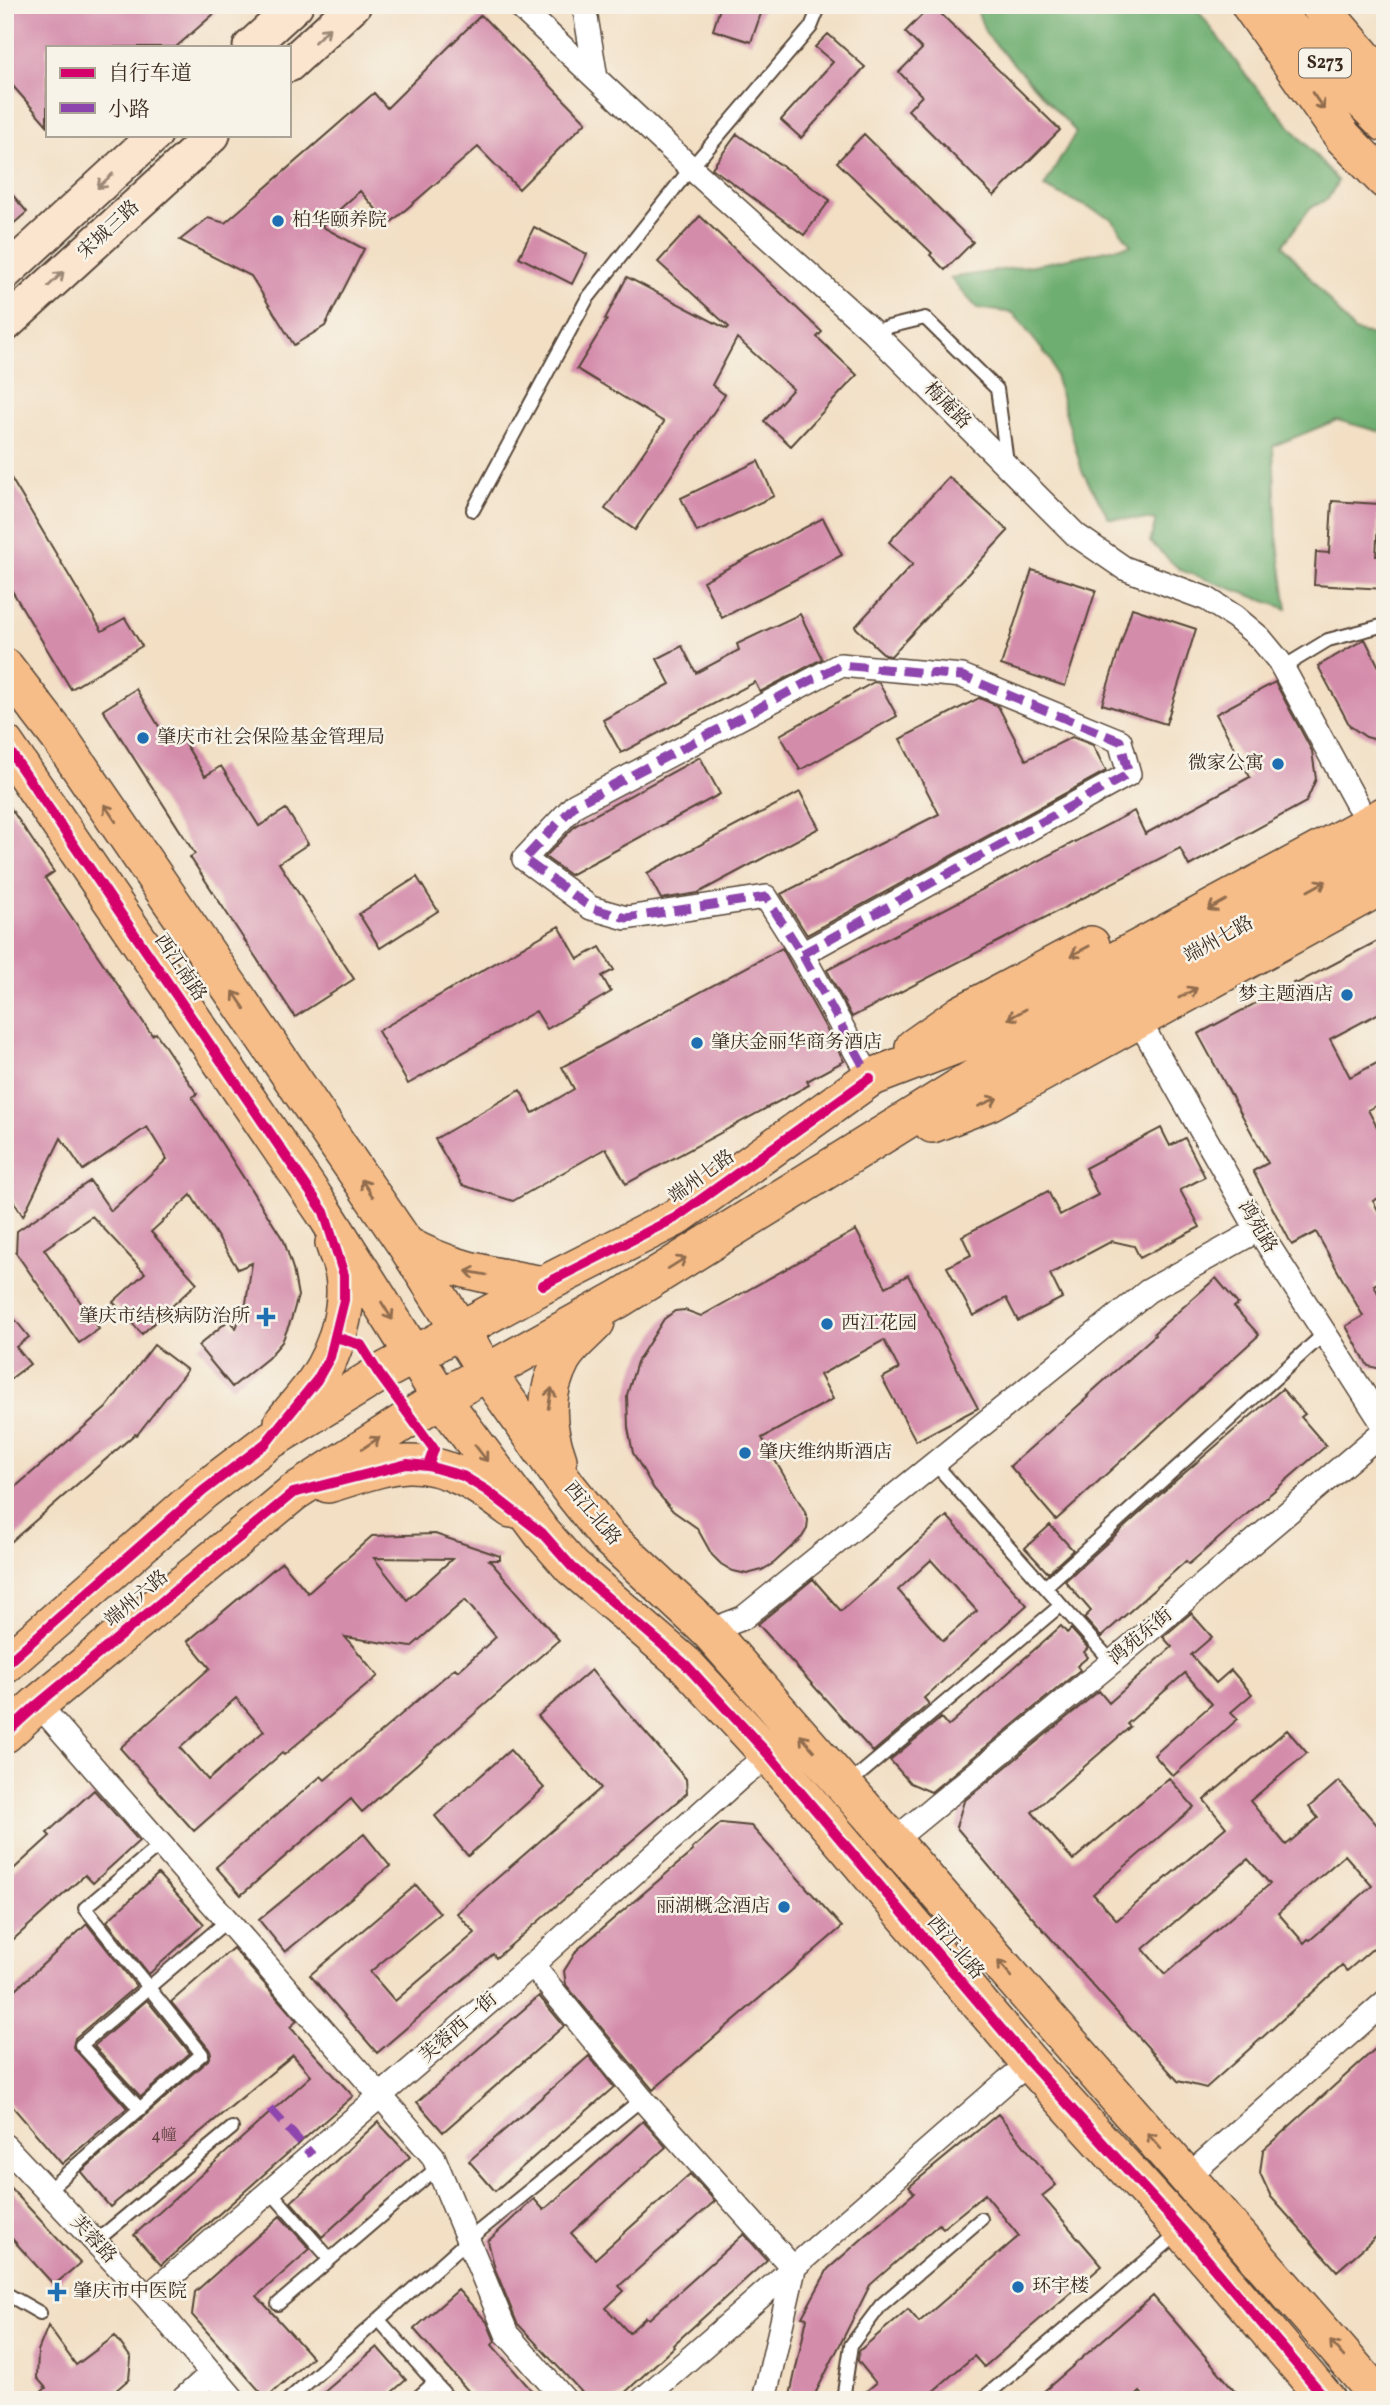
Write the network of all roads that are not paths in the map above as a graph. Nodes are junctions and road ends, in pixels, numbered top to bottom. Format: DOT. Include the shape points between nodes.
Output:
graph roads {
  1 [pos="296,5"];
  2 [pos="354,5"];
  3 [pos="518,5"];
  4 [pos="584,5"];
  5 [pos="820,5"];
  6 [pos="1250,5"];
  7 [pos="1266,5"];
  8 [pos="1319,5"];
  9 [pos="1341,5"];
  10 [pos="1385,41"];
  11 [pos="251,46"];
  12 [pos="290,64"];
  13 [pos="596,78"];
  14 [pos="1385,82"];
  15 [pos="1384,123"];
  16 [pos="154,136"];
  17 [pos="212,136"];
  18 [pos="691,168"];
  19 [pos="1385,180"];
  20 [pos="5,273"];
  21 [pos="5,325"];
  22 [pos="872,331"];
  23 [pos="1007,466"];
  24 [pos="473,510"];
  25 [pos="1385,625"];
  26 [pos="5,667"];
  27 [pos="1282,668"];
  28 [pos="5,744"];
  29 [pos="1376,803"];
  30 [pos="1385,849"];
  31 [pos="1385,884"];
  32 [pos="802,954"];
  33 [pos="1139,1021"];
  34 [pos="870,1078"];
  35 [pos="323,1123"];
  36 [pos="282,1149"];
  37 [pos="856,1153"];
  38 [pos="324,1212"];
  39 [pos="1258,1230"];
  40 [pos="406,1245"];
  41 [pos="543,1284"];
  42 [pos="619,1299"];
  43 [pos="460,1331"];
  44 [pos="1325,1333"];
  45 [pos="414,1356"];
  46 [pos="486,1371"];
  47 [pos="440,1398"];
  48 [pos="1385,1429"];
  49 [pos="266,1443"];
  50 [pos="935,1464"];
  51 [pos="568,1487"];
  52 [pos="293,1493"];
  53 [pos="191,1501"];
  54 [pos="542,1533"];
  55 [pos="607,1536"];
  56 [pos="229,1546"];
  57 [pos="572,1567"];
  58 [pos="1045,1587"];
  59 [pos="1061,1605"];
  60 [pos="709,1632"];
  61 [pos="1112,1662"];
  62 [pos="5,1665"];
  63 [pos="38,1704"];
  64 [pos="5,1734"];
  65 [pos="769,1755"];
  66 [pos="845,1787"];
  67 [pos="893,1841"];
  68 [pos="161,1844"];
  69 [pos="228,1920"];
  70 [pos="532,1965"];
  71 [pos="148,1986"];
  72 [pos="1385,2002"];
  73 [pos="1030,2063"];
  74 [pos="381,2095"];
  75 [pos="642,2099"];
  76 [pos="140,2109"];
  77 [pos="232,2128"];
  78 [pos="5,2146"];
  79 [pos="438,2167"];
  80 [pos="1186,2178"];
  81 [pos="47,2191"];
  82 [pos="270,2191"];
  83 [pos="981,2220"];
  84 [pos="1182,2231"];
  85 [pos="468,2240"];
  86 [pos="95,2242"];
  87 [pos="330,2259"];
  88 [pos="794,2269"];
  89 [pos="5,2293"];
  90 [pos="147,2297"];
  91 [pos="278,2304"];
  92 [pos="40,2313"];
  93 [pos="378,2319"];
  94 [pos="212,2373"];
  95 [pos="435,2382"];
  96 [pos="1321,2398"];
  97 [pos="182,2400"];
  98 [pos="234,2400"];
  99 [pos="288,2400"];
  100 [pos="415,2400"];
  101 [pos="450,2400"];
  102 [pos="565,2400"];
  103 [pos="642,2400"];
  104 [pos="764,2400"];
  105 [pos="843,2400"];
  106 [pos="981,2400"];
  107 [pos="1382,2400"];
  1 -- 11 [label="main road"];
  12 -- 2 [label="main road, one-way"];
  3 -- 13 [label="street, 梅庵路"];
  4 -- 13 [label="street"];
  5 -- 18 [label="lane" via="811,27"];
  6 -- 19 [label="main road, one-way" via="1343,137"];
  7 -- 15 [label="main road, S273"];
  8 -- 14 [label="main road, S273"];
  9 -- 10 [label="main road"];
  13 -- 18 [label="street, 梅庵路"];
  16 -- 20 [label="main road, 宋城三路, one-way"];
  21 -- 17 [label="main road, 宋城三路, one-way"];
  18 -- 22 [label="street, 梅庵路"];
  18 -- 24 [label="lane" via="587,299"];
  22 -- 23 [label="street, 梅庵路"];
  22 -- 23 [label="lane" via="925,318 997,388"];
  23 -- 27 [label="street, 梅庵路" via="1100,553 1124,568 1207,599 1261,638"];
  25 -- 27 [label="lane" via="1328,640"];
  35 -- 26 [label="main road, 西江南路, one-way" via="59,737"];
  27 -- 29 [label="street, 梅庵路"];
  28 -- 36 [label="main road, 西江南路"];
  29 -- 34 [label="main road, 端州七路, one-way" via="967,1041"];
  37 -- 30 [label="main road, 端州七路, one-way" via="1131,987"];
  33 -- 31 [label="main road, one-way"];
  32 -- 32 [label="street" via="765,897 626,918 591,908 524,859 575,805 841,665 962,676 1120,741 1129,774"];
  32 -- 34 [label="street"];
  37 -- 33 [label="main road, one-way" via="989,1102"];
  33 -- 39 [label="street, 鸿苑路"];
  34 -- 41 [label="main road, 端州七路" via="675,1218"];
  35 -- 36 [label="main road" via="306,1145"];
  40 -- 35 [label="main road, 西江南路, one-way"];
  36 -- 38 [label="main road, 西江南路"];
  42 -- 37 [label="main road, 端州七路, one-way"];
  38 -- 45 [label="main road, 西江南路, one-way"];
  38 -- 49 [label="main road" via="344,1275 340,1322 330,1357 317,1380"];
  39 -- 44 [label="street, 鸿苑路"];
  39 -- 50 [label="street" via="1148,1291"];
  41 -- 40 [label="main road, one-way" via="464,1270"];
  40 -- 43 [label="main road, 西江南路"];
  41 -- 43 [label="main road, 端州七路"];
  42 -- 46 [label="main road, 端州七路"];
  51 -- 42 [label="main road, one-way" via="547,1419 550,1393 563,1357"];
  43 -- 45 [label="main road, 端州七路"];
  43 -- 46 [label="main road, 西江南路"];
  44 -- 48 [label="street, 鸿苑路"];
  44 -- 58 [label="lane"];
  45 -- 47 [label="main road, 西江南路"];
  45 -- 49 [label="main road, 端州七路"];
  46 -- 47 [label="main road, 端州七路"];
  46 -- 51 [label="main road, 西江北路"];
  52 -- 47 [label="main road, 端州六路, one-way"];
  47 -- 54 [label="main road, 西江北路, one-way"];
  48 -- 61 [label="street, 鸿苑东街"];
  49 -- 53 [label="main road, 端州六路"];
  50 -- 58 [label="lane"];
  50 -- 60 [label="street" via="743,1618"];
  51 -- 55 [label="main road, 西江北路"];
  52 -- 54 [label="main road" via="407,1464 429,1466 463,1475"];
  52 -- 56 [label="main road, 端州六路"];
  53 -- 56 [label="main road" via="212,1507 226,1521"];
  53 -- 62 [label="main road, 端州六路"];
  54 -- 57 [label="main road, 西江北路"];
  55 -- 57 [label="main road"];
  55 -- 60 [label="main road, 西江北路"];
  56 -- 63 [label="main road, 端州六路"];
  57 -- 65 [label="main road, 西江北路" via="686,1665"];
  58 -- 59 [label="lane"];
  59 -- 61 [label="lane"];
  59 -- 66 [label="lane"];
  66 -- 60 [label="main road, 西江北路, one-way"];
  61 -- 67 [label="street, 鸿苑东街"];
  63 -- 64 [label="main road, 端州六路"];
  63 -- 68 [label="street"];
  65 -- 70 [label="street, 芙蓉西一街"];
  65 -- 73 [label="main road, 西江北路"];
  66 -- 67 [label="main road, 西江北路"];
  80 -- 67 [label="main road, 西江北路, one-way"];
  68 -- 69 [label="street"];
  68 -- 71 [label="lane" via="85,1908"];
  69 -- 71 [label="lane"];
  69 -- 74 [label="street"];
  70 -- 74 [label="street, 芙蓉西一街"];
  70 -- 75 [label="street"];
  71 -- 76 [label="lane" via="202,2054"];
  71 -- 76 [label="lane" via="81,2045"];
  72 -- 80 [label="street"];
  73 -- 84 [label="main road, 西江北路"];
  73 -- 88 [label="street"];
  74 -- 79 [label="street"];
  74 -- 82 [label="street, 芙蓉西一街"];
  75 -- 85 [label="lane"];
  75 -- 88 [label="street"];
  76 -- 81 [label="lane"];
  77 -- 86 [label="lane"];
  78 -- 81 [label="street, 芙蓉路"];
  79 -- 85 [label="street"];
  79 -- 87 [label="lane"];
  107 -- 80 [label="main road, 西江北路, one-way"];
  81 -- 86 [label="street, 芙蓉路"];
  82 -- 87 [label="lane"];
  82 -- 90 [label="street, 芙蓉西一街"];
  83 -- 105 [label="lane" via="881,2305 851,2345"];
  84 -- 96 [label="main road, 西江北路"];
  84 -- 106 [label="lane"];
  85 -- 93 [label="lane"];
  85 -- 102 [label="street" via="506,2333"];
  86 -- 90 [label="street, 芙蓉路"];
  87 -- 91 [label="lane"];
  88 -- 103 [label="street"];
  88 -- 104 [label="street"];
  89 -- 92 [label="lane"];
  90 -- 94 [label="street, 芙蓉路"];
  93 -- 95 [label="lane"];
  93 -- 99 [label="lane"];
  94 -- 97 [label="street"];
  94 -- 98 [label="street, 芙蓉路"];
  95 -- 100 [label="lane"];
  95 -- 101 [label="lane"];
}
